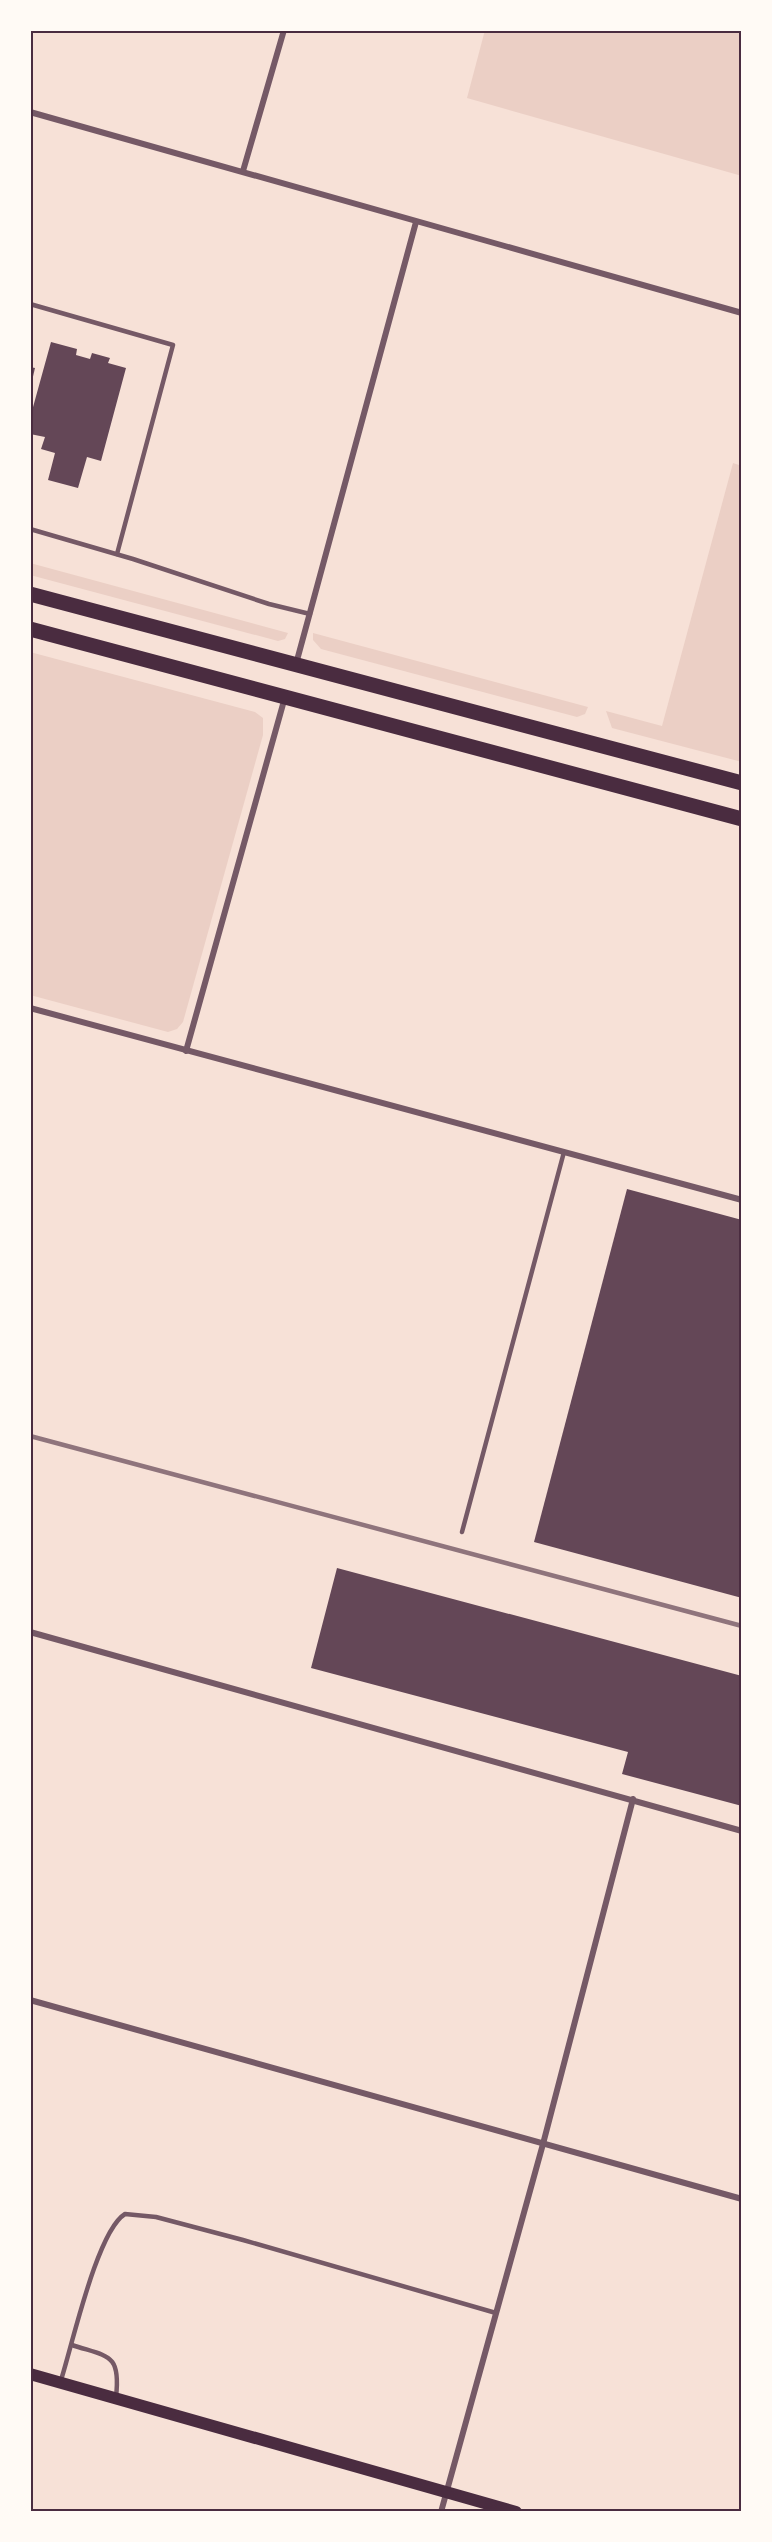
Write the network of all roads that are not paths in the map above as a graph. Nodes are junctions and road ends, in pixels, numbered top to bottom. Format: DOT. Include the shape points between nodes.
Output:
graph roads {
  1 [pos="284,30"];
  2 [pos="30,112"];
  3 [pos="243,171"];
  4 [pos="416,222"];
  5 [pos="30,304"];
  6 [pos="742,313"];
  7 [pos="30,529"];
  8 [pos="117,555"];
  9 [pos="30,594"];
  10 [pos="310,614"];
  11 [pos="30,629"];
  12 [pos="296,664"];
  13 [pos="285,697"];
  14 [pos="742,783"];
  15 [pos="742,819"];
  16 [pos="30,1008"];
  17 [pos="186,1051"];
  18 [pos="564,1152"];
  19 [pos="742,1200"];
  20 [pos="462,1532"];
  21 [pos="30,1632"];
  22 [pos="633,1799"];
  23 [pos="742,1831"];
  24 [pos="30,2000"];
  25 [pos="543,2144"];
  26 [pos="742,2199"];
  27 [pos="496,2313"];
  28 [pos="72,2345"];
  29 [pos="30,2374"];
  30 [pos="60,2383"];
  31 [pos="116,2398"];
  32 [pos="447,2492"];
  33 [pos="441,2512"];
  34 [pos="516,2512"];
  1 -- 3 [label="street"];
  2 -- 3 [label="street"];
  3 -- 4 [label="street"];
  4 -- 6 [label="street"];
  4 -- 10 [label="street"];
  5 -- 8 [label="lane" via="173,345"];
  7 -- 8 [label="lane"];
  8 -- 10 [label="lane"];
  9 -- 12 [label="main road"];
  10 -- 12 [label="street"];
  11 -- 13 [label="main road"];
  12 -- 14 [label="main road"];
  13 -- 15 [label="main road"];
  13 -- 17 [label="street"];
  16 -- 17 [label="street"];
  17 -- 18 [label="street"];
  18 -- 19 [label="street"];
  18 -- 20 [label="lane"];
  21 -- 22 [label="street"];
  22 -- 23 [label="street"];
  22 -- 25 [label="street"];
  24 -- 25 [label="street"];
  25 -- 26 [label="street"];
  25 -- 27 [label="street"];
  27 -- 28 [label="lane" via="243,2240 156,2217 125,2214 104,2243"];
  27 -- 32 [label="street"];
  28 -- 30 [label="lane"];
  28 -- 31 [label="lane" via="112,2360 118,2370"];
  29 -- 30 [label="main road"];
  30 -- 31 [label="main road"];
  31 -- 32 [label="main road"];
  32 -- 33 [label="street"];
  32 -- 34 [label="main road"];
}
